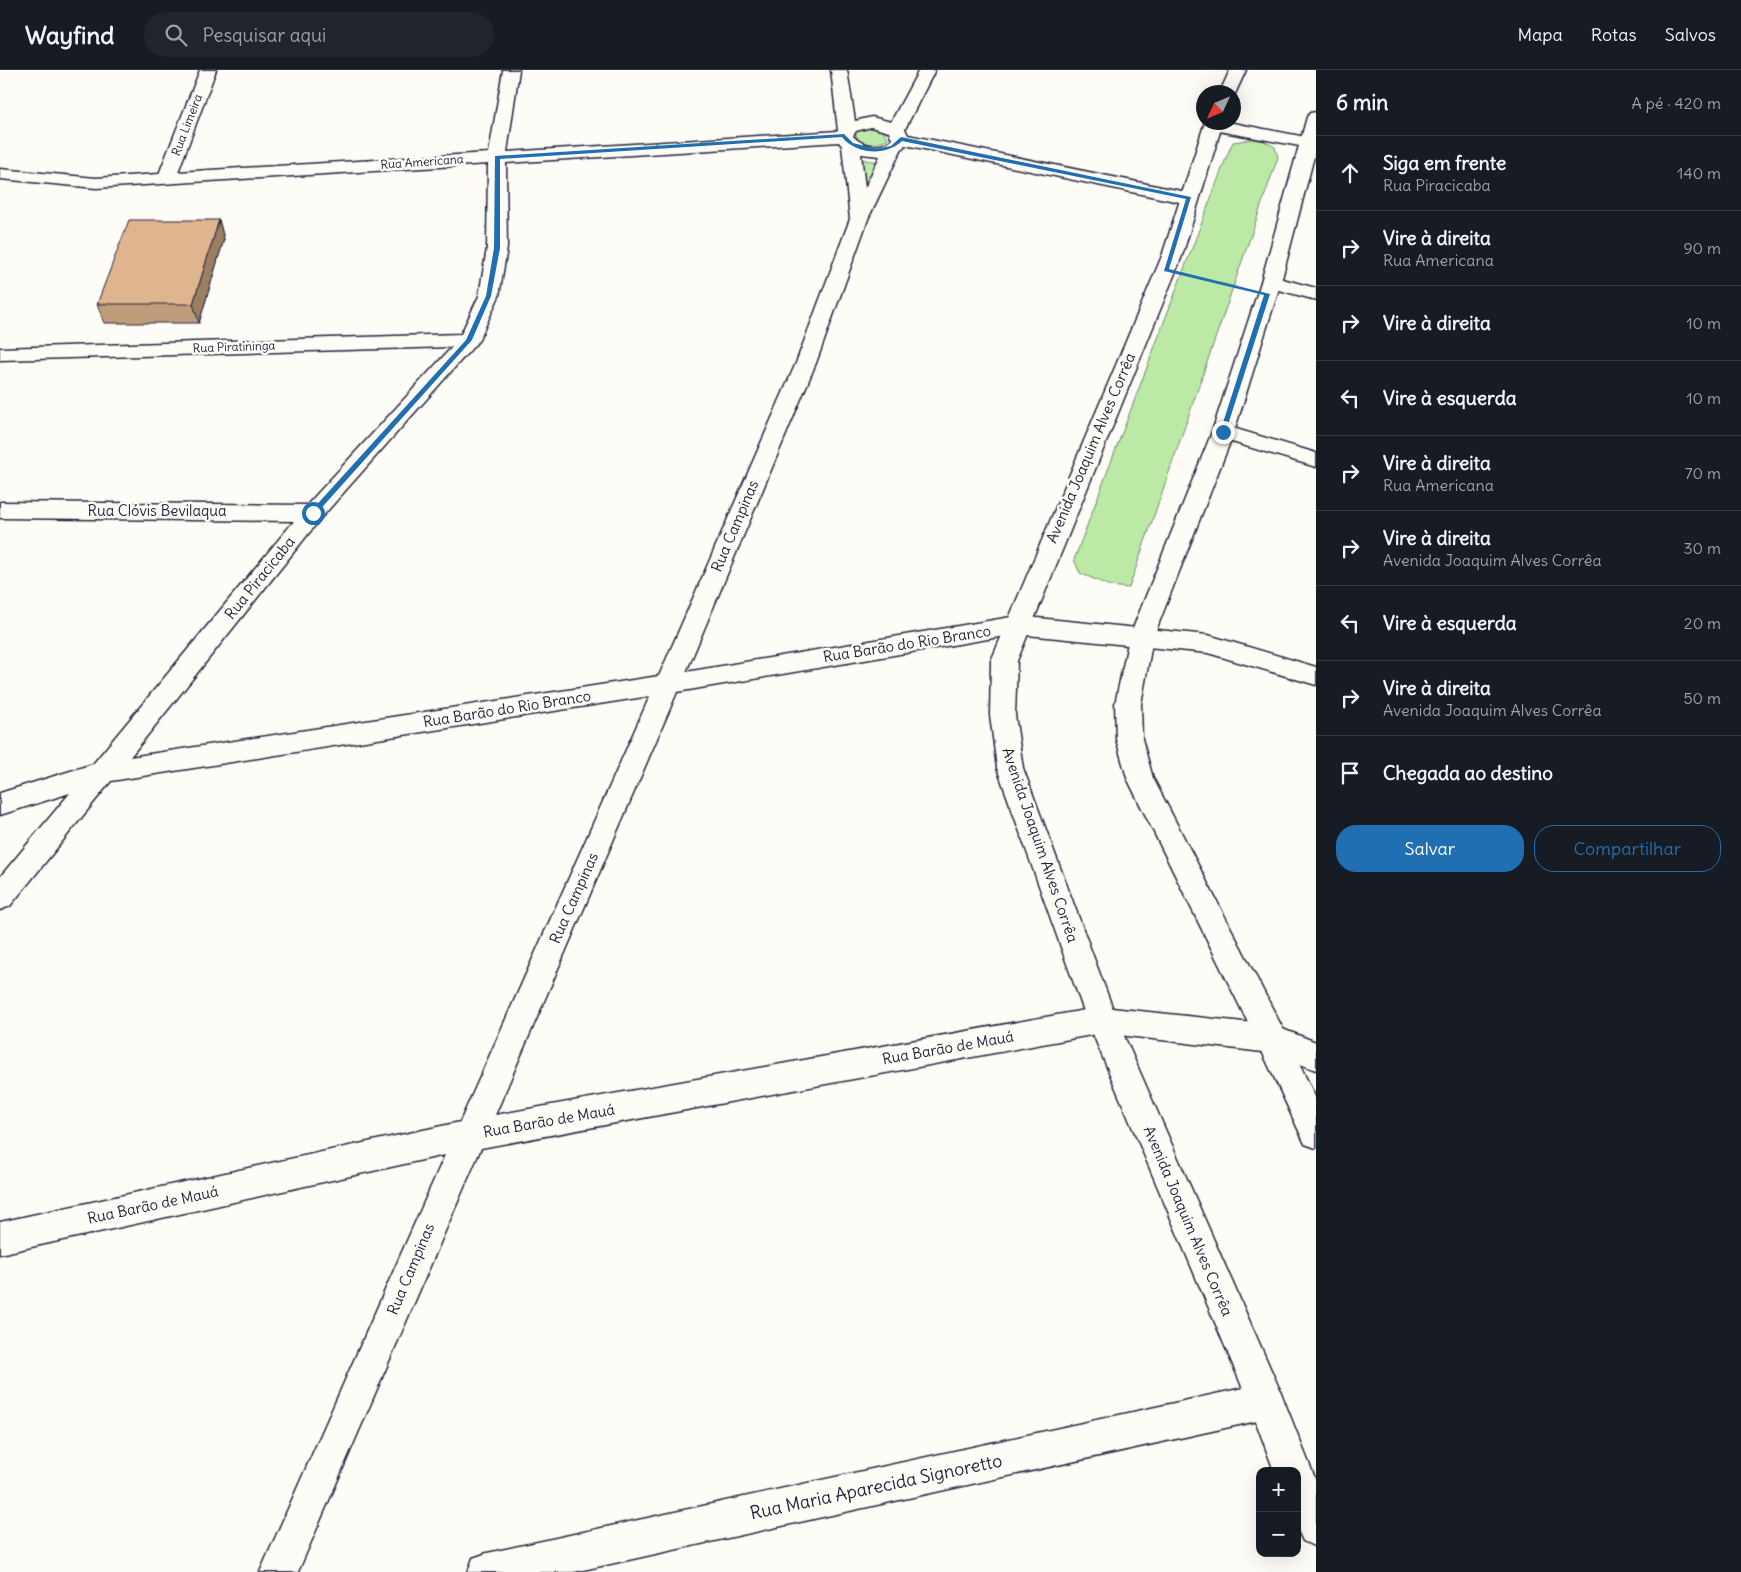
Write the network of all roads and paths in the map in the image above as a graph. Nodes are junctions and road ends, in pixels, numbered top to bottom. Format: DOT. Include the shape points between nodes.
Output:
graph roads {
  1 [pos="208,70"];
  2 [pos="511,70"];
  3 [pos="839,70"];
  4 [pos="927,70"];
  5 [pos="1238,70"];
  6 [pos="1231,85"];
  7 [pos="1316,117"];
  8 [pos="1241,129"];
  9 [pos="1212,130"];
  10 [pos="847,136"];
  11 [pos="897,138"];
  12 [pos="1313,143"];
  13 [pos="497,158"];
  14 [pos="0,164"];
  15 [pos="0,174"];
  16 [pos="32,176"];
  17 [pos="166,179"];
  18 [pos="1189,198"];
  19 [pos="859,220"];
  20 [pos="1166,270"];
  21 [pos="1269,288"];
  22 [pos="1316,294"];
  23 [pos="469,340"];
  24 [pos="0,354"];
  25 [pos="1223,432"];
  26 [pos="1316,460"];
  27 [pos="0,510"];
  28 [pos="313,513"];
  29 [pos="1017,625"];
  30 [pos="1141,638"];
  31 [pos="1316,676"];
  32 [pos="668,684"];
  33 [pos="102,772"];
  34 [pos="0,804"];
  35 [pos="0,898"];
  36 [pos="1102,1020"];
  37 [pos="1272,1039"];
  38 [pos="1316,1056"];
  39 [pos="1316,1132"];
  40 [pos="469,1136"];
  41 [pos="0,1238"];
  42 [pos="1266,1401"];
  43 [pos="1291,1467"];
  44 [pos="1301,1490"];
  45 [pos="1316,1528"];
  46 [pos="280,1572"];
  47 [pos="487,1572"];
  1 -- 17 [label="street, Rua Limeira"];
  2 -- 13 [label="street, Rua Piracicaba"];
  3 -- 10 [label="street, Rua Campinas"];
  4 -- 11 [label="street, Rua Campinas"];
  5 -- 6 [label="street"];
  7 -- 12 [label="street"];
  8 -- 12 [label="street, Avenida Joaquim Alves Corrêa"];
  9 -- 18 [label="street, Avenida Joaquim Alves Corrêa"];
  10 -- 11 [label="street" via="876,151"];
  10 -- 11 [label="street" via="855,124 872,122"];
  10 -- 13 [label="street, Rua Americana"];
  10 -- 19 [label="street, Rua Campinas"];
  11 -- 18 [label="street"];
  11 -- 19 [label="street, Rua Campinas"];
  12 -- 21 [label="street"];
  13 -- 17 [label="street, Rua Americana"];
  13 -- 23 [label="street, Rua Piracicaba" via="497,248 488,296"];
  14 -- 16 [label="street"];
  15 -- 16 [label="street, Rua Americana"];
  16 -- 17 [label="street, Rua Americana" via="96,183"];
  18 -- 20 [label="street, Avenida Joaquim Alves Corrêa"];
  19 -- 32 [label="street, Rua Campinas" via="806,363"];
  20 -- 21 [label="path"];
  20 -- 29 [label="street, Avenida Joaquim Alves Corrêa"];
  21 -- 22 [label="street"];
  21 -- 25 [label="street"];
  23 -- 24 [label="street, Rua Piratininga"];
  23 -- 28 [label="street, Rua Piracicaba"];
  25 -- 26 [label="street"];
  25 -- 30 [label="street"];
  27 -- 28 [label="street, Rua Clóvis Bevilaqua"];
  28 -- 33 [label="street, Rua Piracicaba"];
  29 -- 30 [label="street, Rua Barão do Rio Branco"];
  29 -- 32 [label="street, Rua Barão do Rio Branco"];
  29 -- 36 [label="street, Avenida Joaquim Alves Corrêa" via="1004,661 1002,734 1010,768"];
  30 -- 31 [label="street, Rua Barão do Rio Branco" via="1208,644"];
  30 -- 37 [label="street" via="1128,704 1129,739 1140,778"];
  32 -- 33 [label="street, Rua Barão do Rio Branco"];
  32 -- 40 [label="street, Rua Campinas"];
  33 -- 34 [label="street, Rua Barão do Rio Branco"];
  33 -- 35 [label="street, Rua Piracicaba"];
  36 -- 37 [label="street, Rua Barão de Mauá"];
  36 -- 40 [label="street, Rua Barão de Mauá"];
  36 -- 42 [label="street, Avenida Joaquim Alves Corrêa"];
  37 -- 38 [label="street, Rua Barão de Mauá"];
  37 -- 39 [label="street"];
  40 -- 41 [label="street, Rua Barão de Mauá"];
  40 -- 46 [label="street, Rua Campinas"];
  42 -- 43 [label="street, Avenida Joaquim Alves Corrêa"];
  42 -- 47 [label="street, Rua Maria Aparecida Signoretto"];
  44 -- 45 [label="street"];
}
